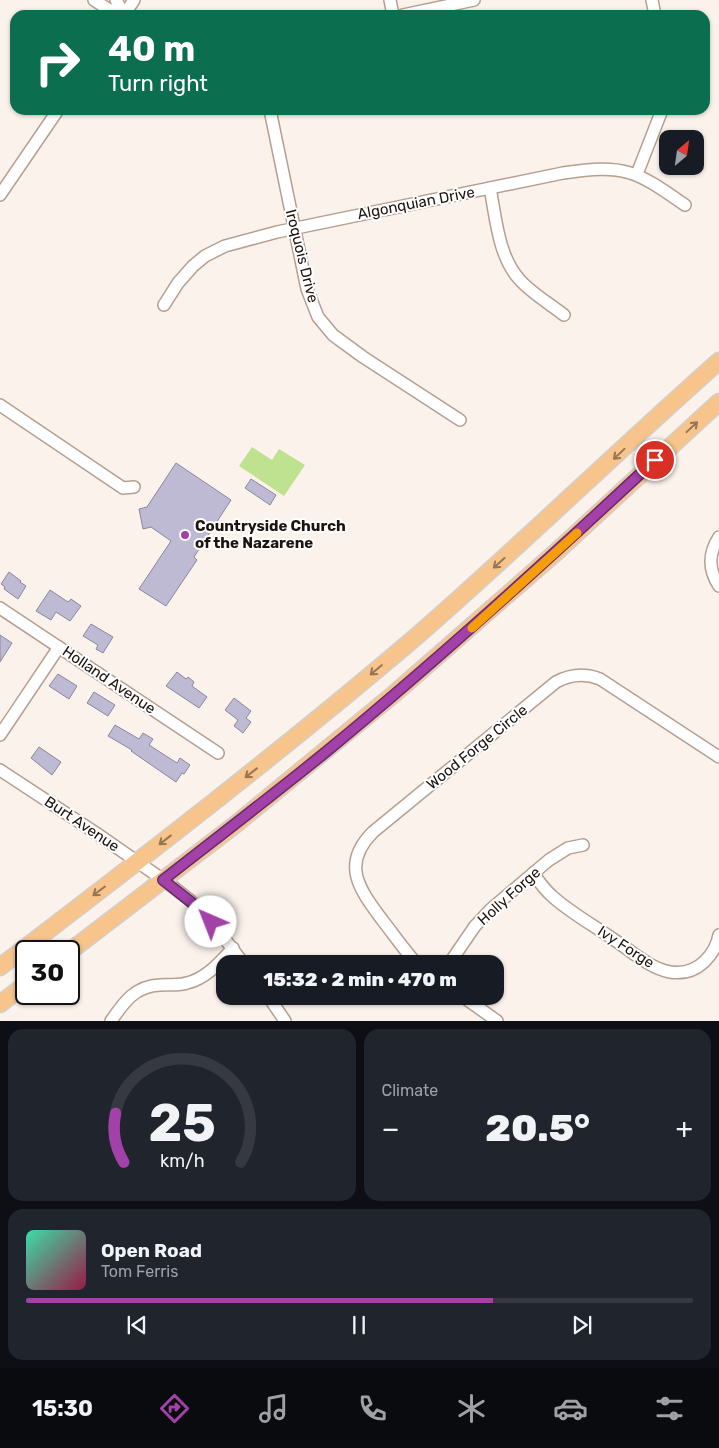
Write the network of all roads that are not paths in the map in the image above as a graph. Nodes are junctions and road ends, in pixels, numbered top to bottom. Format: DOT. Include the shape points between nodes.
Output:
graph roads {
  1 [pos="94,0"];
  2 [pos="474,0"];
  3 [pos="111,10"];
  4 [pos="427,10"];
  5 [pos="55,115"];
  6 [pos="271,115"];
  7 [pos="660,115"];
  8 [pos="637,174"];
  9 [pos="490,188"];
  10 [pos="0,195"];
  11 [pos="685,205"];
  12 [pos="294,228"];
  13 [pos="164,305"];
  14 [pos="564,314"];
  15 [pos="719,361"];
  16 [pos="719,402"];
  17 [pos="0,405"];
  18 [pos="460,420"];
  19 [pos="134,487"];
  20 [pos="719,537"];
  21 [pos="719,586"];
  22 [pos="0,608"];
  23 [pos="58,647"];
  24 [pos="0,735"];
  25 [pos="218,753"];
  26 [pos="719,758"];
  27 [pos="0,770"];
  28 [pos="583,846"];
  29 [pos="138,862"];
  30 [pos="533,873"];
  31 [pos="163,880"];
  32 [pos="718,935"];
  33 [pos="80,944"];
  34 [pos="233,948"];
  35 [pos="238,955"];
  36 [pos="410,955"];
  37 [pos="455,955"];
  38 [pos="0,966"];
  39 [pos="15,992"];
  40 [pos="0,1004"];
  41 [pos="274,1005"];
  42 [pos="475,1005"];
  43 [pos="111,1020"];
  44 [pos="285,1020"];
  45 [pos="497,1020"];
  1 -- 3 [label="street"];
  2 -- 4 [label="street"];
  5 -- 10 [label="street"];
  6 -- 12 [label="street, Iroquois Drive"];
  7 -- 8 [label="street"];
  8 -- 9 [label="street, Algonquian Drive" via="593,168"];
  8 -- 11 [label="street, Algonquian Drive"];
  9 -- 12 [label="street, Algonquian Drive"];
  9 -- 14 [label="street" via="504,252 512,268 520,281"];
  12 -- 13 [label="street, Algonquian Drive" via="218,248 182,277"];
  12 -- 18 [label="street, Iroquois Drive" via="311,303 322,323 363,357"];
  15 -- 29 [label="highway, one-way" via="412,640"];
  31 -- 16 [label="highway, one-way" via="394,694 554,554"];
  17 -- 19 [label="street" via="123,488"];
  20 -- 21 [label="street" via="712,550 710,565"];
  22 -- 23 [label="street, Holland Avenue"];
  23 -- 24 [label="street"];
  23 -- 25 [label="street, Holland Avenue"];
  26 -- 36 [label="street, Wood Forge Circle" via="600,679 578,675 556,682 373,832 360,850 356,873 360,887"];
  27 -- 29 [label="street, Burt Avenue"];
  28 -- 30 [label="street, Holly Forge" via="562,852"];
  29 -- 31 [label="street, Burt Avenue"];
  29 -- 38 [label="highway, one-way"];
  30 -- 32 [label="street, Ivy Forge" via="554,898 578,916 668,972 689,971 701,965 716,948"];
  30 -- 37 [label="street, Holly Forge" via="491,909"];
  31 -- 33 [label="highway"];
  31 -- 34 [label="street, Burt Avenue" via="191,902"];
  34 -- 35 [label="street, Burt Avenue"];
  34 -- 43 [label="street" via="209,972 189,983 150,986 136,991"];
  39 -- 40 [label="highway"];
  41 -- 44 [label="street"];
  42 -- 45 [label="street"];
}
